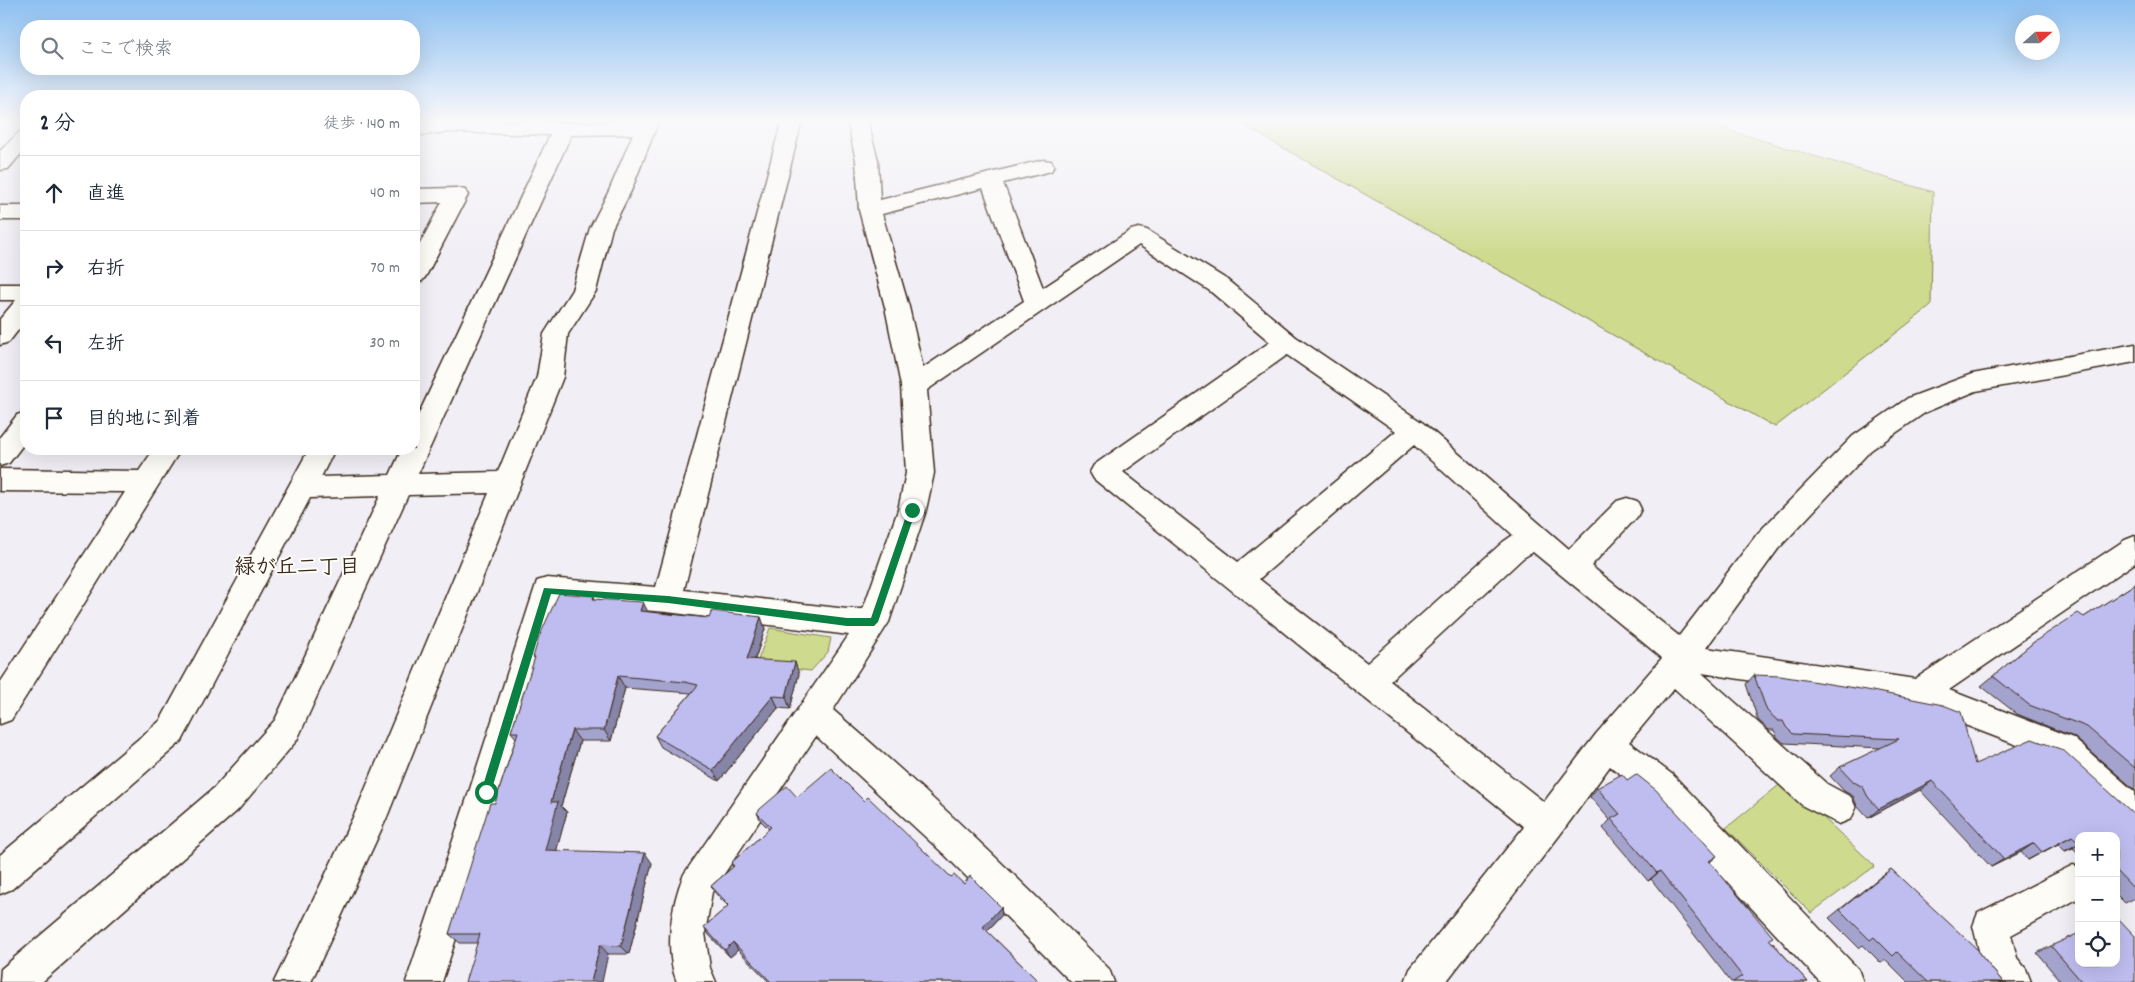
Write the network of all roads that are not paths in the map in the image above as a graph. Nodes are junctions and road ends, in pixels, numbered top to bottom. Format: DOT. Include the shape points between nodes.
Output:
graph roads {
  1 [pos="546,166"];
  2 [pos="630,166"];
  3 [pos="780,166"];
  4 [pos="867,166"];
  5 [pos="1044,166"];
  6 [pos="991,179"];
  7 [pos="420,196"];
  8 [pos="870,210"];
  9 [pos="0,213"];
  10 [pos="20,213"];
  11 [pos="420,265"];
  12 [pos="0,292"];
  13 [pos="20,292"];
  14 [pos="1037,304"];
  15 [pos="20,311"];
  16 [pos="0,336"];
  17 [pos="1287,343"];
  18 [pos="2135,353"];
  19 [pos="914,386"];
  20 [pos="20,430"];
  21 [pos="1414,430"];
  22 [pos="420,439"];
  23 [pos="164,455"];
  24 [pos="319,455"];
  25 [pos="413,455"];
  26 [pos="0,456"];
  27 [pos="0,480"];
  28 [pos="147,482"];
  29 [pos="507,482"];
  30 [pos="399,485"];
  31 [pos="302,488"];
  32 [pos="1627,509"];
  33 [pos="1534,538"];
  34 [pos="2135,548"];
  35 [pos="1575,570"];
  36 [pos="1239,579"];
  37 [pos="668,600"];
  38 [pos="874,622"];
  39 [pos="1677,662"];
  40 [pos="1367,682"];
  41 [pos="1919,693"];
  42 [pos="0,710"];
  43 [pos="813,713"];
  44 [pos="1607,744"];
  45 [pos="1839,808"];
  46 [pos="2135,814"];
  47 [pos="1547,825"];
  48 [pos="0,877"];
  49 [pos="2073,882"];
  50 [pos="14,982"];
  51 [pos="292,982"];
  52 [pos="424,982"];
  53 [pos="698,982"];
  54 [pos="1096,982"];
  55 [pos="1423,982"];
  56 [pos="1845,982"];
  57 [pos="2013,982"];
  1 -- 22 [label="street"];
  2 -- 29 [label="street" via="601,228 584,291 556,334 550,377"];
  3 -- 37 [label="street"];
  4 -- 8 [label="street"];
  5 -- 6 [label="street"];
  6 -- 8 [label="street"];
  6 -- 14 [label="street"];
  7 -- 11 [label="street" via="457,195"];
  8 -- 19 [label="street" via="898,307"];
  9 -- 10 [label="street"];
  12 -- 13 [label="street"];
  14 -- 17 [label="street" via="1139,235 1218,285"];
  14 -- 19 [label="street"];
  15 -- 16 [label="street"];
  17 -- 21 [label="street"];
  17 -- 36 [label="street" via="1104,472"];
  18 -- 39 [label="street" via="1972,382 1917,405 1862,443 1768,541"];
  19 -- 38 [label="street" via="920,473 912,510"];
  20 -- 26 [label="street"];
  21 -- 33 [label="street"];
  21 -- 36 [label="street"];
  23 -- 28 [label="street"];
  24 -- 31 [label="street"];
  25 -- 30 [label="street"];
  27 -- 28 [label="street"];
  28 -- 42 [label="street"];
  29 -- 30 [label="street"];
  29 -- 51 [label="street" via="370,816"];
  30 -- 31 [label="street"];
  30 -- 50 [label="street" via="286,730 226,799"];
  31 -- 48 [label="street" via="170,731"];
  32 -- 35 [label="street" via="1579,558"];
  33 -- 35 [label="street"];
  33 -- 40 [label="street" via="1513,550"];
  34 -- 41 [label="street"];
  35 -- 39 [label="street"];
  36 -- 40 [label="street"];
  37 -- 38 [label="street" via="847,622"];
  37 -- 52 [label="street" via="548,590"];
  38 -- 43 [label="street"];
  39 -- 41 [label="street" via="1711,662"];
  39 -- 44 [label="street"];
  39 -- 45 [label="street" via="1815,795"];
  40 -- 47 [label="street"];
  41 -- 46 [label="street" via="2062,748"];
  43 -- 53 [label="street" via="696,886 687,933 693,977"];
  43 -- 54 [label="street" via="973,856"];
  44 -- 47 [label="street"];
  44 -- 56 [label="street" via="1661,786"];
  47 -- 55 [label="street"];
  49 -- 57 [label="street" via="1991,926 2000,967"];
}
